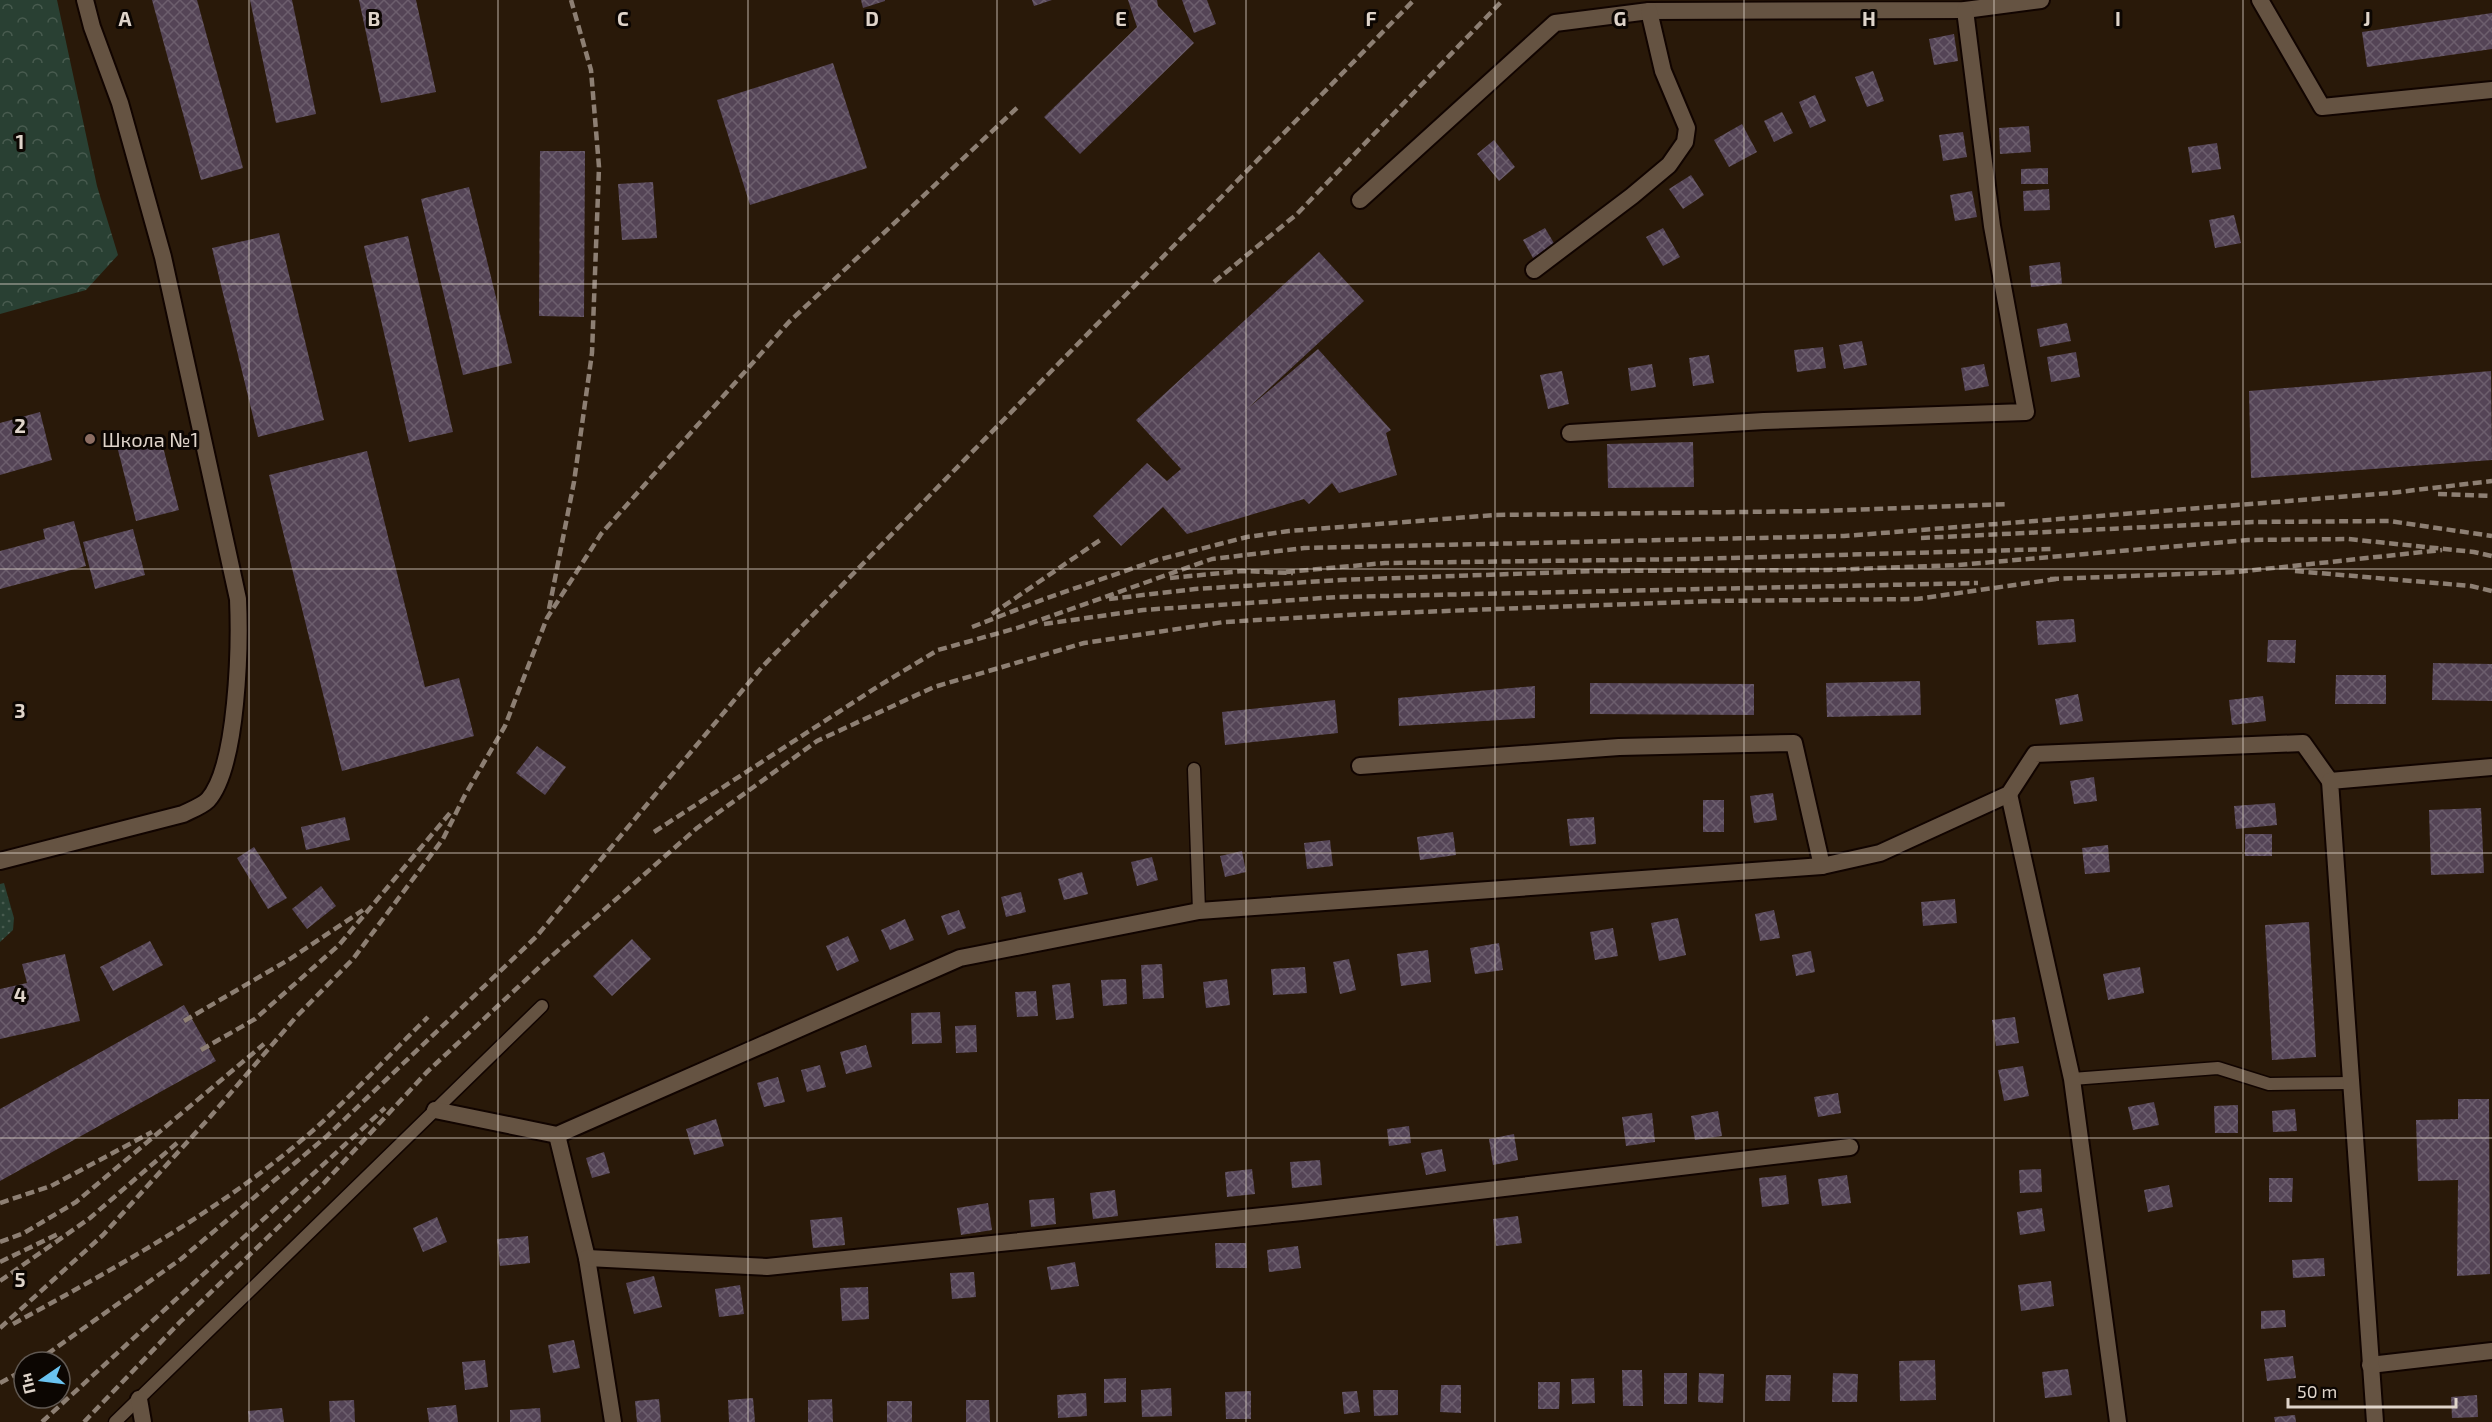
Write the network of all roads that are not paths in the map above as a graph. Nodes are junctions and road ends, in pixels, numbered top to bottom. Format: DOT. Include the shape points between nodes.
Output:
graph roads {
  1 [pos="85,0"];
  2 [pos="2041,0"];
  3 [pos="2260,0"];
  4 [pos="1965,10"];
  5 [pos="1648,11"];
  6 [pos="2492,90"];
  7 [pos="1360,200"];
  8 [pos="1534,270"];
  9 [pos="1570,433"];
  10 [pos="1360,766"];
  11 [pos="2492,767"];
  12 [pos="1194,769"];
  13 [pos="2330,781"];
  14 [pos="2009,794"];
  15 [pos="0,861"];
  16 [pos="1822,866"];
  17 [pos="1198,911"];
  18 [pos="542,1006"];
  19 [pos="2072,1079"];
  20 [pos="2351,1083"];
  21 [pos="435,1110"];
  22 [pos="557,1135"];
  23 [pos="1850,1147"];
  24 [pos="587,1258"];
  25 [pos="2492,1351"];
  26 [pos="2370,1365"];
  27 [pos="139,1399"];
  28 [pos="115,1422"];
  29 [pos="143,1422"];
  30 [pos="613,1422"];
  31 [pos="2118,1422"];
  32 [pos="2374,1422"];
  1 -- 15 [label="street" via="120,103 163,256 238,599 240,633 234,715 219,779 207,801 183,814"];
  2 -- 4 [label="street"];
  3 -- 6 [label="street" via="2322,107"];
  4 -- 5 [label="street"];
  4 -- 9 [label="street" via="1992,226 2026,412 1764,421"];
  5 -- 7 [label="street" via="1555,23"];
  5 -- 8 [label="street" via="1663,71 1686,128 1685,142 1669,165"];
  10 -- 16 [label="street" via="1619,747 1794,743"];
  11 -- 13 [label="street"];
  12 -- 17 [label="lane"];
  13 -- 14 [label="street" via="2303,743 2035,754"];
  13 -- 20 [label="street"];
  14 -- 16 [label="street" via="1880,853"];
  14 -- 19 [label="street"];
  16 -- 17 [label="street"];
  17 -- 22 [label="street" via="960,958"];
  18 -- 21 [label="lane"];
  19 -- 20 [label="lane" via="2218,1068 2269,1084"];
  19 -- 31 [label="street"];
  20 -- 26 [label="street"];
  21 -- 22 [label="street"];
  21 -- 27 [label="lane"];
  22 -- 24 [label="street"];
  23 -- 24 [label="street" via="1302,1212 767,1266"];
  24 -- 30 [label="street"];
  25 -- 26 [label="street"];
  26 -- 32 [label="street"];
  27 -- 28 [label="lane"];
  27 -- 29 [label="street"];
}
